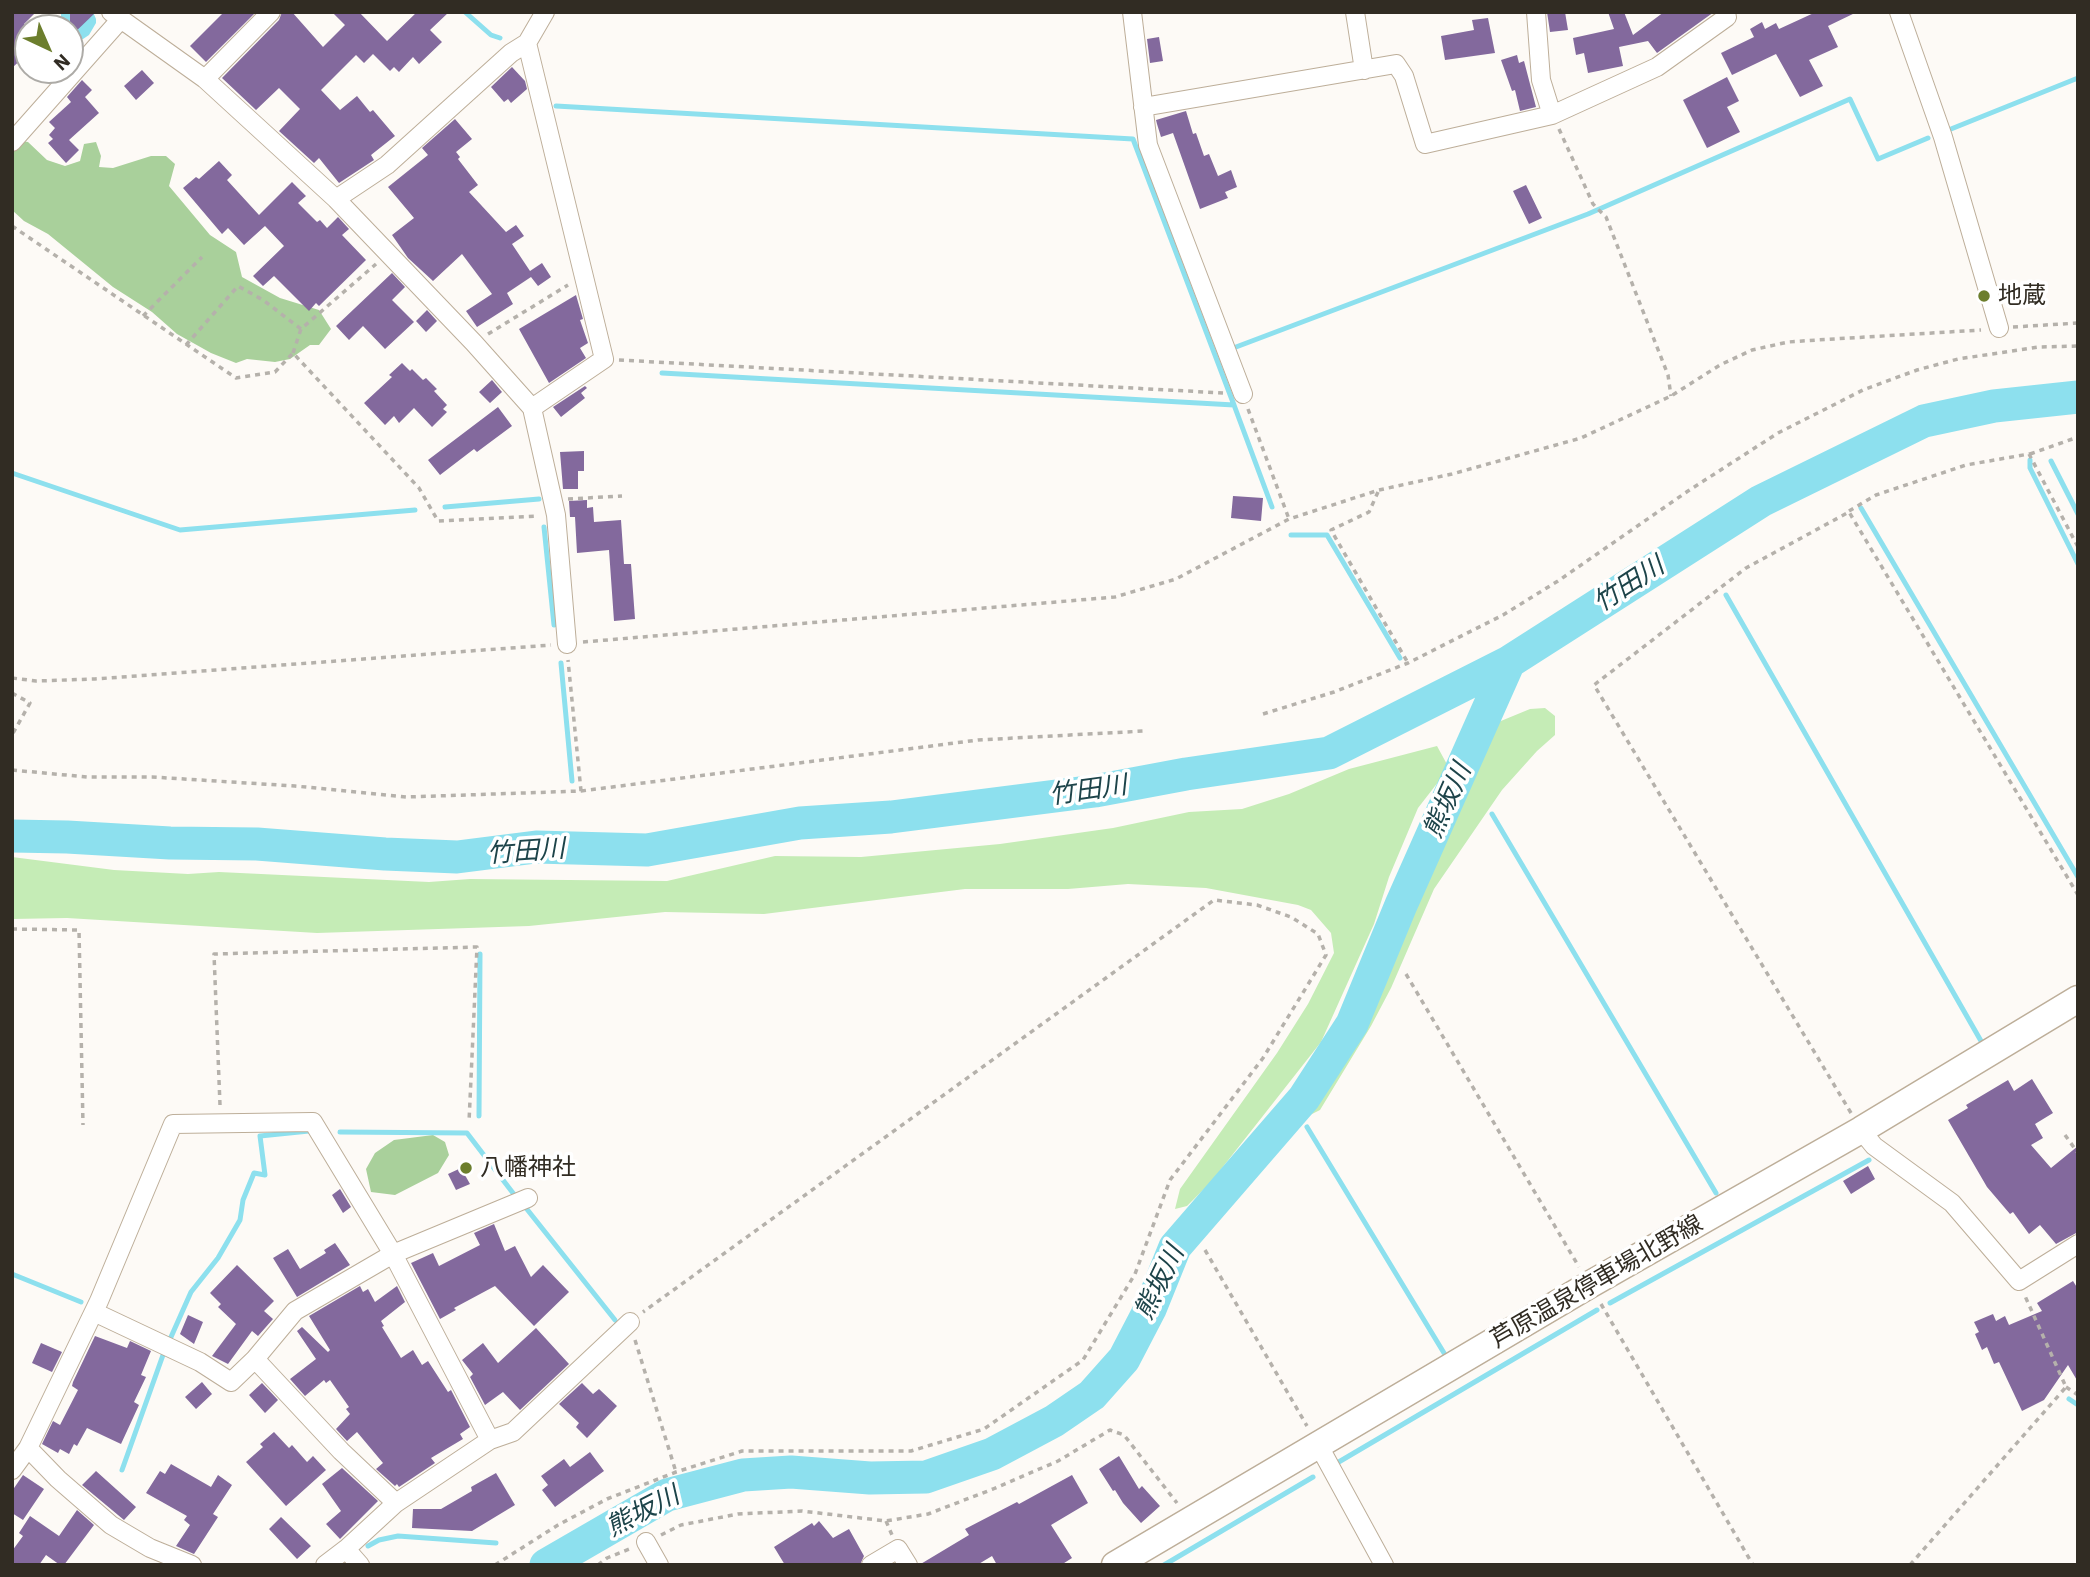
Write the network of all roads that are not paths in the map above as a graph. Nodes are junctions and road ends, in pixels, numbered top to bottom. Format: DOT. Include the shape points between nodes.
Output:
graph roads {
  1 [pos="271,12"];
  2 [pos="545,12"];
  3 [pos="1132,12"];
  4 [pos="1355,12"];
  5 [pos="1536,12"];
  6 [pos="1899,12"];
  7 [pos="1729,14"];
  8 [pos="115,16"];
  9 [pos="527,43"];
  10 [pos="1364,70"];
  11 [pos="205,79"];
  12 [pos="1143,107"];
  13 [pos="1552,115"];
  14 [pos="12,142"];
  15 [pos="336,199"];
  16 [pos="1999,328"];
  17 [pos="1243,394"];
  18 [pos="532,408"];
  19 [pos="567,644"];
  20 [pos="2078,999"];
  21 [pos="1861,1130"];
  22 [pos="528,1198"];
  23 [pos="2078,1244"];
  24 [pos="393,1254"];
  25 [pos="94,1312"];
  26 [pos="630,1322"];
  27 [pos="255,1359"];
  28 [pos="490,1440"];
  29 [pos="1319,1446"];
  30 [pos="28,1448"];
  31 [pos="12,1470"];
  32 [pos="396,1503"];
  33 [pos="646,1542"];
  34 [pos="346,1549"];
  35 [pos="192,1565"];
  36 [pos="325,1565"];
  37 [pos="360,1565"];
  38 [pos="659,1565"];
  39 [pos="871,1565"];
  40 [pos="908,1565"];
  41 [pos="1115,1565"];
  42 [pos="1384,1565"];
  1 -- 11 [label="street"];
  2 -- 9 [label="street"];
  3 -- 12 [label="street"];
  4 -- 10 [label="street"];
  5 -- 13 [label="street" via="1541,80"];
  6 -- 16 [label="street" via="1943,137"];
  7 -- 13 [label="street" via="1657,67"];
  8 -- 11 [label="street"];
  8 -- 14 [label="street"];
  9 -- 15 [label="street" via="387,165"];
  9 -- 18 [label="street" via="604,359"];
  10 -- 12 [label="street"];
  10 -- 13 [label="street" via="1396,64 1425,144"];
  11 -- 15 [label="street"];
  12 -- 17 [label="street" via="1148,145"];
  15 -- 18 [label="street"];
  18 -- 19 [label="street" via="555,507"];
  20 -- 21 [label="main road, 芦原温泉停車場北野線"];
  21 -- 23 [label="street" via="1874,1146 1952,1203 2019,1281"];
  21 -- 29 [label="main road, 芦原温泉停車場北野線"];
  22 -- 24 [label="street"];
  24 -- 25 [label="street" via="313,1122 173,1124"];
  24 -- 27 [label="street" via="295,1311"];
  24 -- 28 [label="street"];
  25 -- 27 [label="street" via="232,1382"];
  25 -- 30 [label="street"];
  26 -- 28 [label="street" via="513,1432"];
  27 -- 32 [label="street"];
  28 -- 32 [label="street"];
  29 -- 41 [label="main road, 芦原温泉停車場北野線"];
  29 -- 42 [label="street"];
  30 -- 31 [label="street"];
  30 -- 35 [label="street" via="111,1525"];
  32 -- 34 [label="street"];
  33 -- 38 [label="street"];
  34 -- 36 [label="street"];
  34 -- 37 [label="street"];
  39 -- 40 [label="street" via="898,1549"];
}
